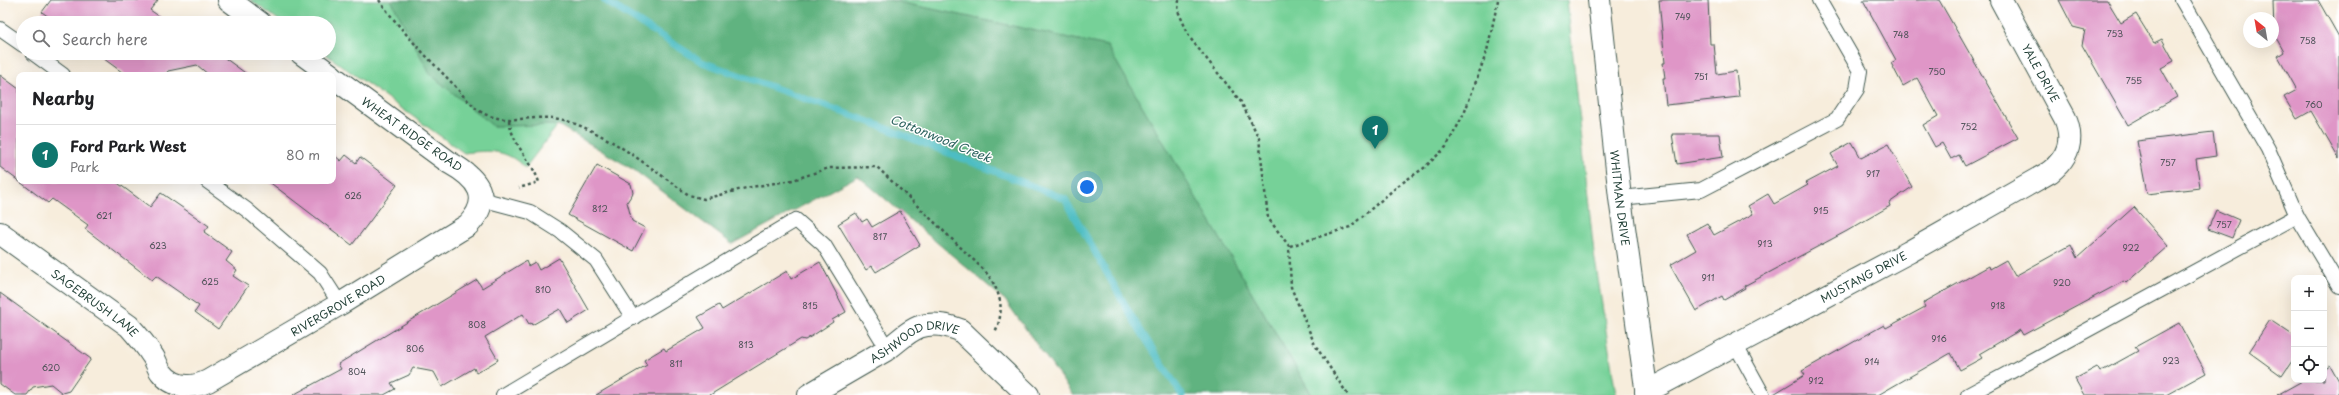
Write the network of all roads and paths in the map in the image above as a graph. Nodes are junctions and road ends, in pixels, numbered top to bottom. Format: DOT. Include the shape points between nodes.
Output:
graph roads {
  1 [pos="229,0"];
  2 [pos="379,0"];
  3 [pos="1180,0"];
  4 [pos="1498,0"];
  5 [pos="1599,0"];
  6 [pos="1819,0"];
  7 [pos="2001,0"];
  8 [pos="2182,0"];
  9 [pos="251,16"];
  10 [pos="0,28"];
  11 [pos="16,40"];
  12 [pos="43,60"];
  13 [pos="310,60"];
  14 [pos="59,72"];
  15 [pos="327,72"];
  16 [pos="336,79"];
  17 [pos="509,120"];
  18 [pos="2068,148"];
  19 [pos="211,184"];
  20 [pos="517,188"];
  21 [pos="1620,198"];
  22 [pos="481,199"];
  23 [pos="2297,216"];
  24 [pos="0,233"];
  25 [pos="1289,246"];
  26 [pos="2339,286"];
  27 [pos="340,304"];
  28 [pos="633,318"];
  29 [pos="1735,344"];
  30 [pos="887,348"];
  31 [pos="980,349"];
  32 [pos="176,385"];
  33 [pos="1646,394"];
  34 [pos="503,395"];
  35 [pos="809,395"];
  36 [pos="1028,395"];
  37 [pos="1348,395"];
  38 [pos="1763,395"];
  39 [pos="1968,395"];
  1 -- 9 [label="street"];
  2 -- 17 [label="path" via="401,30 466,98 486,114"];
  3 -- 25 [label="path" via="1178,11 1190,38 1241,102 1259,138 1268,218"];
  4 -- 25 [label="path" via="1487,51 1464,114 1446,146 1424,168 1399,185 1350,227"];
  5 -- 21 [label="street, WHITMAN DRIVE"];
  6 -- 21 [label="lane" via="1860,71 1857,89 1837,119 1700,190"];
  7 -- 18 [label="street, YALE DRIVE" via="2065,118 2070,130"];
  8 -- 23 [label="lane" via="2268,149"];
  10 -- 11 [label="lane"];
  12 -- 14 [label="lane"];
  13 -- 15 [label="street, WHEAT RIDGE ROAD"];
  16 -- 22 [label="street, WHEAT RIDGE ROAD" via="450,163 468,173 479,189"];
  17 -- 20 [label="path" via="510,131 518,149 534,169 539,182"];
  17 -- 31 [label="path" via="540,116 564,120 590,130 689,194 704,199 793,180 830,168 877,167 984,270 995,284 1002,312 995,331"];
  18 -- 29 [label="street, MUSTANG DRIVE" via="2060,164 2050,172 1909,252"];
  19 -- 27 [label="lane" via="247,210 320,273"];
  21 -- 33 [label="street, WHITMAN DRIVE"];
  22 -- 27 [label="street, RIVERGROVE ROAD" via="480,209 468,225"];
  22 -- 28 [label="lane" via="530,212 560,231 596,260"];
  23 -- 26 [label="lane"];
  23 -- 39 [label="lane"];
  24 -- 32 [label="street, SAGEBRUSH LANE" via="129,326 144,343 167,379"];
  25 -- 37 [label="path" via="1291,287 1315,345"];
  27 -- 32 [label="street, RIVERGROVE ROAD" via="198,386"];
  28 -- 30 [label="lane" via="796,220 824,245"];
  28 -- 34 [label="lane"];
  29 -- 33 [label="street, MUSTANG DRIVE"];
  29 -- 38 [label="lane"];
  30 -- 31 [label="street, ASHWOOD DRIVE" via="913,330 933,324 947,325 960,330"];
  30 -- 35 [label="street, ASHWOOD DRIVE"];
  31 -- 36 [label="street, ASHWOOD DRIVE"];
}
